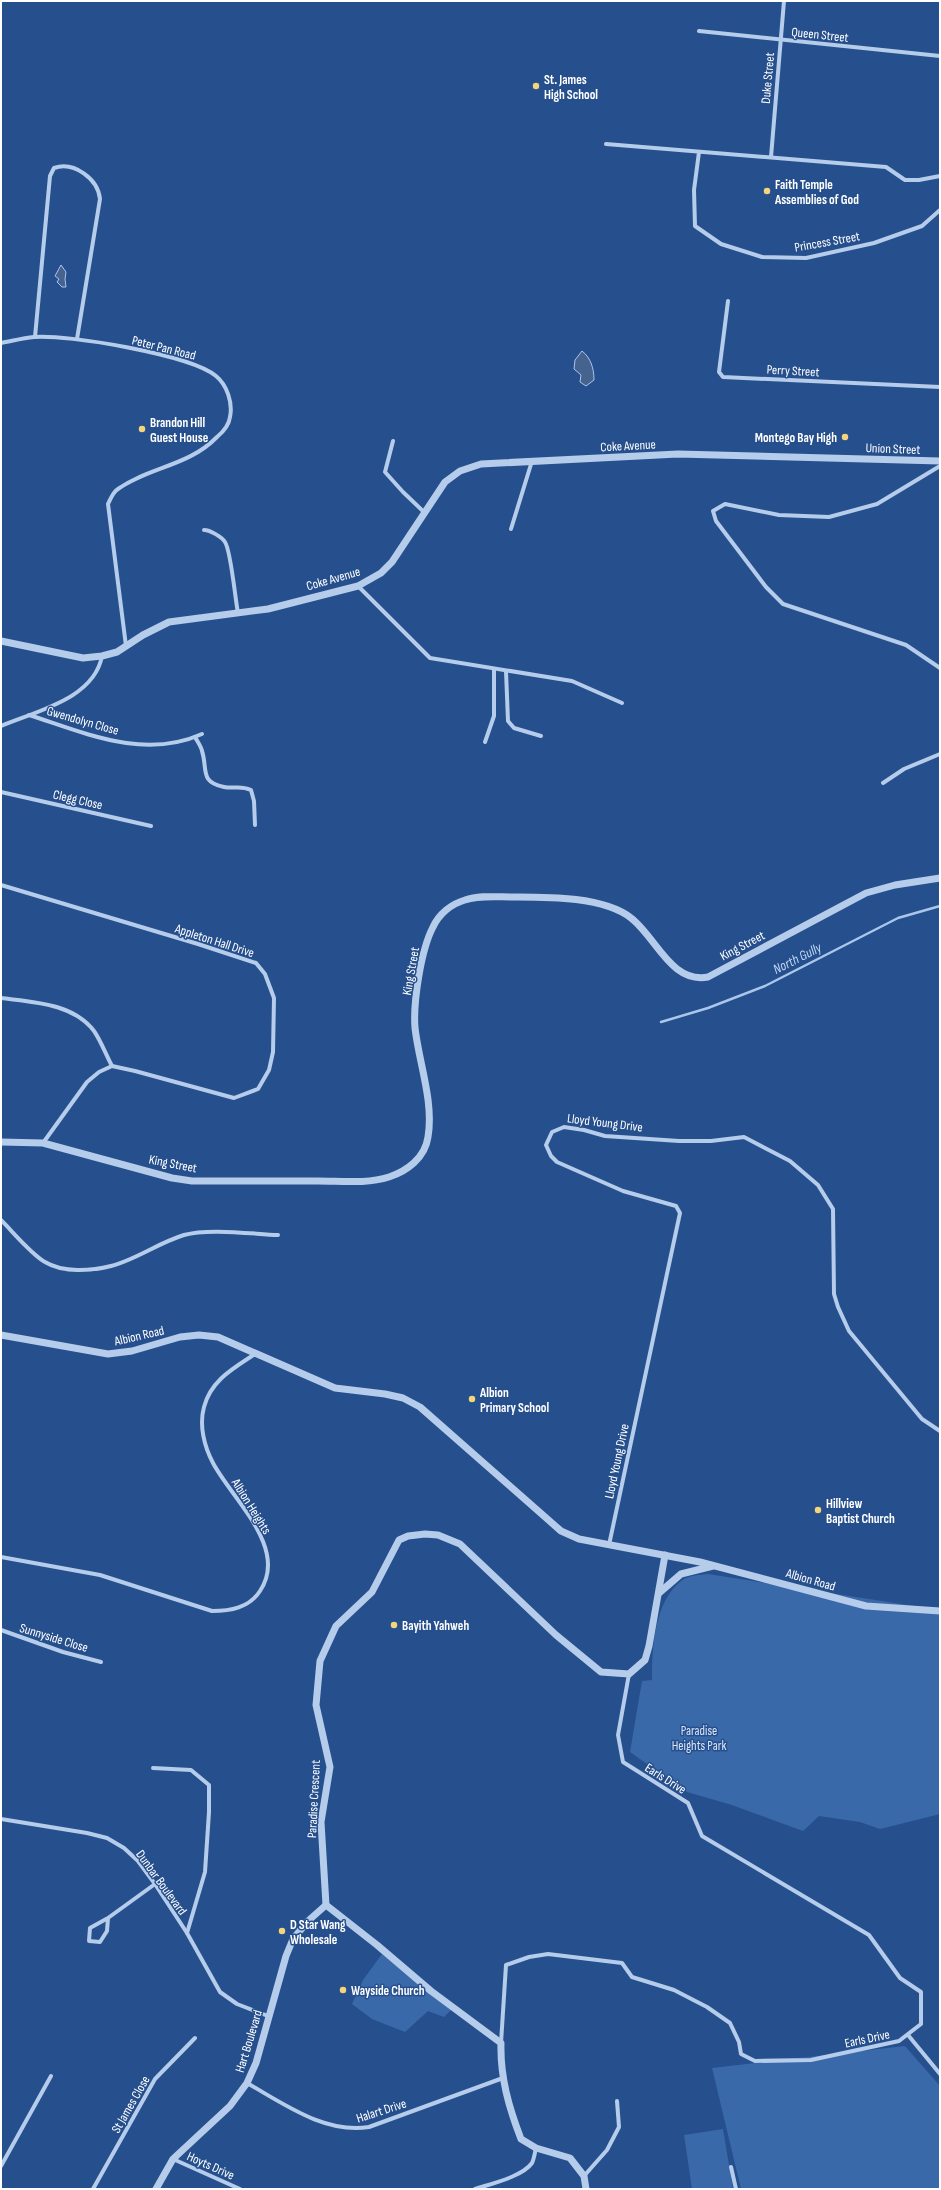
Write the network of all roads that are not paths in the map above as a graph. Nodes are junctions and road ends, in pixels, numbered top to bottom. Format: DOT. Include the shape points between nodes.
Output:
graph roads {
  1 [pos="784,1"];
  2 [pos="699,31"];
  3 [pos="781,40"];
  4 [pos="940,56"];
  5 [pos="606,144"];
  6 [pos="699,152"];
  7 [pos="771,157"];
  8 [pos="940,176"];
  9 [pos="940,210"];
  10 [pos="728,301"];
  11 [pos="35,337"];
  12 [pos="77,339"];
  13 [pos="1,343"];
  14 [pos="940,388"];
  15 [pos="393,441"];
  16 [pos="678,454"];
  17 [pos="532,461"];
  18 [pos="940,461"];
  19 [pos="940,466"];
  20 [pos="426,513"];
  21 [pos="511,529"];
  22 [pos="204,530"];
  23 [pos="358,586"];
  24 [pos="238,613"];
  25 [pos="1,641"];
  26 [pos="126,646"];
  27 [pos="102,656"];
  28 [pos="940,668"];
  29 [pos="494,669"];
  30 [pos="506,671"];
  31 [pos="622,703"];
  32 [pos="30,715"];
  33 [pos="1,726"];
  34 [pos="202,734"];
  35 [pos="541,736"];
  36 [pos="195,737"];
  37 [pos="485,742"];
  38 [pos="940,754"];
  39 [pos="883,783"];
  40 [pos="1,792"];
  41 [pos="254,825"];
  42 [pos="151,826"];
  43 [pos="940,878"];
  44 [pos="1,884"];
  45 [pos="1,998"];
  46 [pos="112,1066"];
  47 [pos="1,1142"];
  48 [pos="43,1143"];
  49 [pos="1,1220"];
  50 [pos="278,1235"];
  51 [pos="1,1335"];
  52 [pos="256,1353"];
  53 [pos="940,1431"];
  54 [pos="609,1545"];
  55 [pos="665,1555"];
  56 [pos="1,1557"];
  57 [pos="714,1566"];
  58 [pos="659,1593"];
  59 [pos="940,1612"];
  60 [pos="1,1630"];
  61 [pos="101,1662"];
  62 [pos="629,1674"];
  63 [pos="153,1768"];
  64 [pos="1,1818"];
  65 [pos="155,1884"];
  66 [pos="326,1905"];
  67 [pos="108,1918"];
  68 [pos="187,1933"];
  69 [pos="268,2016"];
  70 [pos="908,2035"];
  71 [pos="195,2038"];
  72 [pos="501,2043"];
  73 [pos="940,2074"];
  74 [pos="51,2076"];
  75 [pos="503,2078"];
  76 [pos="247,2083"];
  77 [pos="617,2101"];
  78 [pos="536,2148"];
  79 [pos="173,2159"];
  80 [pos="1,2166"];
  81 [pos="731,2167"];
  82 [pos="584,2176"];
  83 [pos="93,2189"];
  84 [pos="156,2189"];
  85 [pos="240,2189"];
  86 [pos="475,2189"];
  87 [pos="586,2189"];
  88 [pos="736,2189"];
  1 -- 3 [label="street, Duke Street"];
  2 -- 3 [label="street, Queen Street"];
  3 -- 4 [label="street, Queen Street"];
  3 -- 7 [label="street, Duke Street"];
  5 -- 6 [label="street"];
  6 -- 7 [label="street"];
  6 -- 9 [label="street, Princess Street" via="694,190 694,226 721,244 762,257 806,258 874,243 922,226"];
  7 -- 8 [label="street" via="886,167 905,180"];
  10 -- 14 [label="street, Perry Street" via="719,372 723,377"];
  11 -- 12 [label="street, Peter Pan Road"];
  11 -- 12 [label="street" via="50,176 54,168 62,167 82,172 91,178 100,199"];
  11 -- 13 [label="street, Peter Pan Road"];
  12 -- 26 [label="street, Peter Pan Road" via="172,356 195,364 216,376 230,401 230,419 225,430 213,442 189,458 117,489 110,500 108,512"];
  15 -- 20 [label="street" via="385,472"];
  16 -- 17 [label="street, Coke Avenue"];
  16 -- 18 [label="street, Union Street"];
  17 -- 20 [label="street, Coke Avenue" via="481,464 460,472 445,482"];
  17 -- 21 [label="street"];
  19 -- 28 [label="street" via="877,504 829,517 778,515 725,504 713,511 716,521 766,587 783,604 906,645"];
  20 -- 23 [label="street, Coke Avenue" via="392,562 381,573"];
  22 -- 24 [label="street" via="225,541 229,551"];
  23 -- 24 [label="street, Coke Avenue" via="268,609"];
  23 -- 29 [label="street" via="430,658"];
  24 -- 26 [label="street, Coke Avenue" via="169,622"];
  25 -- 27 [label="street, Coke Avenue" via="83,658"];
  26 -- 27 [label="street, Coke Avenue"];
  27 -- 32 [label="street" via="95,676 73,695"];
  29 -- 30 [label="street"];
  29 -- 37 [label="street" via="494,716"];
  30 -- 31 [label="street" via="572,681"];
  30 -- 35 [label="street" via="508,721 514,728"];
  32 -- 33 [label="street"];
  32 -- 36 [label="street, Gwendolyn Close" via="113,741 149,746"];
  34 -- 36 [label="street, Gwendolyn Close"];
  36 -- 41 [label="street" via="202,751 205,776 212,784 226,788 241,786 252,790"];
  38 -- 39 [label="street" via="904,768"];
  40 -- 42 [label="street, Clegg Close"];
  43 -- 48 [label="street, King Street" via="895,885 866,893 708,976 699,978 680,972 631,918 597,904 553,897 482,897 466,899 453,905 442,914 433,927 416,991 415,1026 428,1108 428,1138 420,1156 408,1168 388,1178 359,1182 192,1181"];
  44 -- 46 [label="street, Appleton Hall Drive" via="198,944 256,964 265,974 274,998 273,1052 269,1070 258,1089 234,1098"];
  45 -- 46 [label="street" via="59,1006 78,1017 94,1030"];
  46 -- 48 [label="street" via="87,1082"];
  47 -- 48 [label="street, King Street"];
  49 -- 50 [label="street" via="45,1262 62,1269 80,1270 111,1266 166,1241 186,1235"];
  51 -- 52 [label="street, Albion Road" via="108,1354 132,1351 199,1334 218,1337"];
  52 -- 54 [label="street, Albion Road" via="335,1388 403,1398 420,1407 561,1531 579,1539"];
  52 -- 56 [label="street, Albion Heights" via="224,1374 211,1389 204,1407 202,1426 205,1444 213,1462 263,1540 269,1559 264,1586 248,1603 226,1611 212,1611 100,1575"];
  53 -- 54 [label="street, Lloyd Young Drive" via="922,1419 849,1331 834,1294 833,1209 818,1185 790,1161 744,1137 711,1141 636,1140 564,1127 552,1132 546,1145 557,1162 623,1191 676,1206 680,1214"];
  54 -- 55 [label="street, Albion Road"];
  55 -- 57 [label="street, Albion Road"];
  55 -- 58 [label="street"];
  57 -- 58 [label="street" via="681,1574"];
  57 -- 59 [label="street, Albion Road" via="866,1606"];
  58 -- 62 [label="street" via="645,1660"];
  60 -- 61 [label="street, Sunnyside Close" via="62,1652"];
  62 -- 66 [label="street, Paradise Crescent" via="601,1672 556,1635 460,1544 438,1535 425,1534 399,1540 372,1592 336,1626 320,1661 316,1705 330,1767 321,1822"];
  62 -- 70 [label="street, Earls Drive" via="618,1735 623,1762 688,1803 702,1836 869,1935 900,1978 921,1992 921,2024"];
  63 -- 68 [label="street" via="191,1770 209,1785 205,1872"];
  64 -- 65 [label="street, Dunbar Boulevard" via="107,1838 124,1848 138,1861"];
  65 -- 67 [label="street"];
  65 -- 68 [label="street, Dunbar Boulevard"];
  66 -- 69 [label="street, Hart Boulevard" via="293,1939"];
  66 -- 72 [label="street" via="431,1991"];
  67 -- 67 [label="street" via="107,1931 100,1942 89,1941 90,1928"];
  68 -- 69 [label="street, Dunbar Boulevard" via="220,1992 237,2004"];
  69 -- 76 [label="street, Hart Boulevard" via="256,2063"];
  70 -- 72 [label="street, Earls Drive" via="899,2041 811,2060 755,2061 741,2054 739,2042 730,2023 707,2007 674,1990 632,1977 622,1963 548,1954 506,1965"];
  70 -- 73 [label="street"];
  71 -- 83 [label="street, St James Close" via="155,2078"];
  72 -- 75 [label="street" via="500,2066"];
  74 -- 80 [label="street"];
  75 -- 76 [label="street, Halart Drive" via="369,2127 353,2129 335,2127 307,2115"];
  75 -- 78 [label="street" via="520,2139"];
  76 -- 79 [label="street, Hart Boulevard" via="230,2106"];
  77 -- 82 [label="street" via="619,2127 607,2150"];
  78 -- 82 [label="street" via="570,2158"];
  78 -- 86 [label="street" via="533,2162 525,2169"];
  79 -- 84 [label="street, Hart Boulevard"];
  79 -- 85 [label="street, Hoyts Drive"];
  81 -- 88 [label="street"];
  82 -- 87 [label="street"];
}
